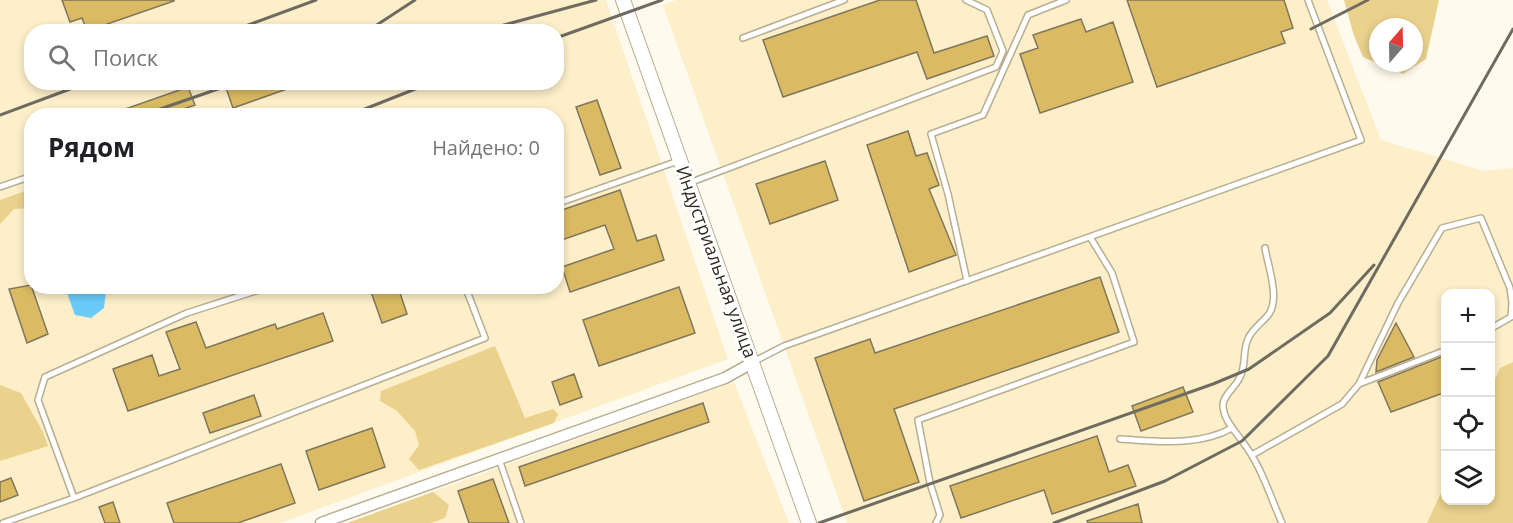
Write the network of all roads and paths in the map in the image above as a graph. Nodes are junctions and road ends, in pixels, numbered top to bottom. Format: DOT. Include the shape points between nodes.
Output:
graph roads {
  1 [pos="623,0"];
  2 [pos="844,0"];
  3 [pos="966,0"];
  4 [pos="1066,0"];
  5 [pos="1308,0"];
  6 [pos="743,38"];
  7 [pos="680,160"];
  8 [pos="24,179"];
  9 [pos="688,183"];
  10 [pos="0,187"];
  11 [pos="564,201"];
  12 [pos="1090,237"];
  13 [pos="1265,248"];
  14 [pos="967,281"];
  15 [pos="246,294"];
  16 [pos="468,294"];
  17 [pos="1495,327"];
  18 [pos="1441,352"];
  19 [pos="752,363"];
  20 [pos="1359,384"];
  21 [pos="1232,428"];
  22 [pos="1120,439"];
  23 [pos="1252,455"];
  24 [pos="499,459"];
  25 [pos="74,498"];
  26 [pos="3,523"];
  27 [pos="321,523"];
  28 [pos="521,523"];
  29 [pos="809,523"];
  30 [pos="936,523"];
  31 [pos="1282,523"];
  1 -- 7 [label="street, Индустриальная улица"];
  2 -- 6 [label="lane"];
  3 -- 9 [label="lane" via="987,10 1003,51 996,67"];
  4 -- 14 [label="lane" via="1028,15 983,115 931,134"];
  5 -- 12 [label="lane" via="1361,140"];
  7 -- 9 [label="street, Индустриальная улица"];
  7 -- 11 [label="lane"];
  8 -- 10 [label="lane"];
  9 -- 19 [label="street, Индустриальная улица"];
  12 -- 14 [label="lane"];
  12 -- 30 [label="lane" via="1112,273 1134,342 918,420 940,515"];
  13 -- 21 [label="lane" via="1273,307 1249,336 1243,371 1223,401"];
  14 -- 19 [label="lane" via="784,346"];
  15 -- 25 [label="lane" via="187,313 45,377 38,400"];
  16 -- 25 [label="lane" via="485,338"];
  17 -- 20 [label="lane" via="1511,317 1512,303 1510,288 1481,218 1442,228 1398,303"];
  18 -- 20 [label="lane"];
  19 -- 24 [label="street" via="725,378"];
  19 -- 29 [label="street, Индустриальная улица"];
  20 -- 23 [label="lane" via="1342,404"];
  21 -- 22 [label="lane" via="1209,438 1165,442"];
  21 -- 23 [label="lane"];
  23 -- 31 [label="lane"];
  24 -- 27 [label="street"];
  24 -- 28 [label="lane"];
  25 -- 26 [label="lane"];
}
